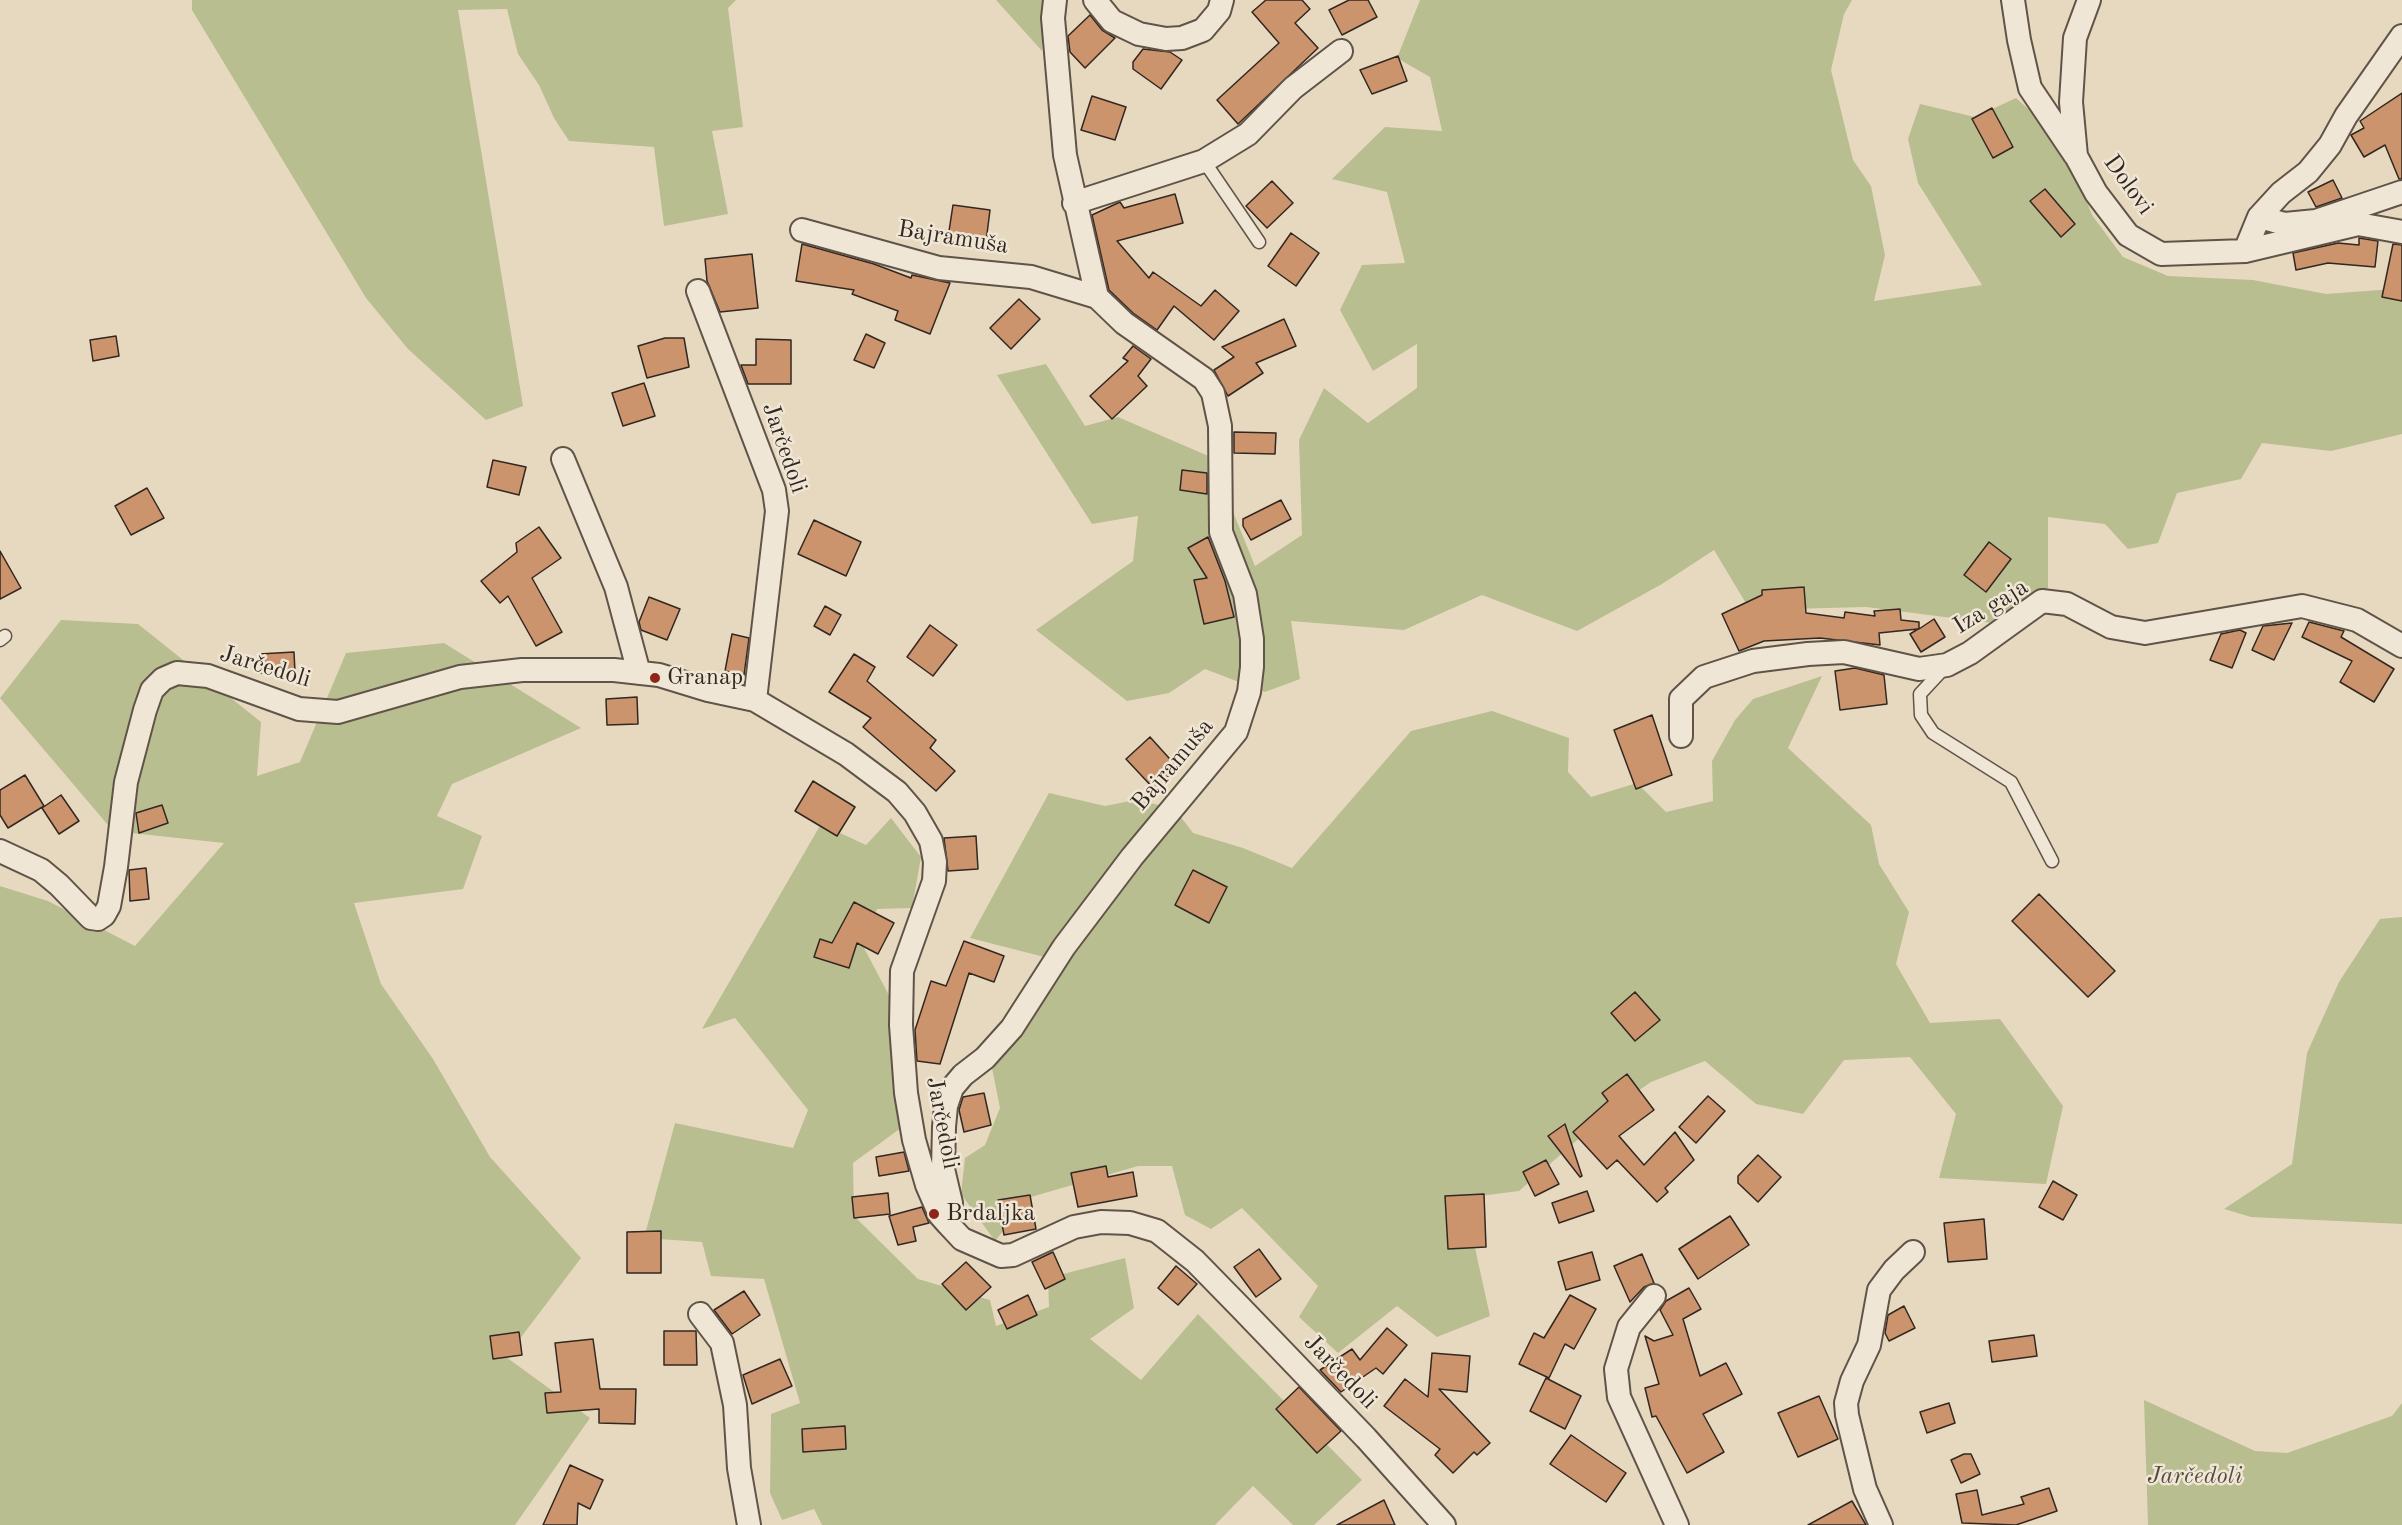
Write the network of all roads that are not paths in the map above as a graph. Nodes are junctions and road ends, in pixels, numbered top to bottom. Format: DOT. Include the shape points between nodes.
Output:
graph roads {
  1 [pos="1055,0"];
  2 [pos="1095,0"];
  3 [pos="1222,0"];
  4 [pos="2013,0"];
  5 [pos="2089,0"];
  6 [pos="2402,36"];
  7 [pos="1341,51"];
  8 [pos="2076,156"];
  9 [pos="1204,161"];
  10 [pos="2402,192"];
  11 [pos="1074,203"];
  12 [pos="2259,217"];
  13 [pos="802,230"];
  14 [pos="2402,232"];
  15 [pos="1259,242"];
  16 [pos="2245,251"];
  17 [pos="698,291"];
  18 [pos="1097,297"];
  19 [pos="562,459"];
  20 [pos="2402,646"];
  21 [pos="1947,665"];
  22 [pos="639,673"];
  23 [pos="754,700"];
  24 [pos="1681,736"];
  25 [pos="0,851"];
  26 [pos="2052,861"];
  27 [pos="948,1224"];
  28 [pos="1913,1252"];
  29 [pos="1654,1296"];
  30 [pos="700,1314"];
  31 [pos="749,1525"];
  32 [pos="1444,1525"];
  33 [pos="1677,1525"];
  34 [pos="1881,1525"];
  1 -- 11 [label="street" via="1053,18 1064,144"];
  2 -- 3 [label="street" via="1112,21 1139,34 1166,39 1203,30 1219,11"];
  4 -- 8 [label="street" via="2030,88"];
  5 -- 8 [label="street, Dolovi" via="2074,38 2071,102"];
  6 -- 12 [label="street" via="2330,145 2308,172"];
  7 -- 9 [label="street" via="1293,88 1248,134"];
  8 -- 16 [label="street, Dolovi" via="2096,193 2128,235 2161,254"];
  9 -- 11 [label="street"];
  9 -- 15 [label="lane"];
  10 -- 12 [label="street" via="2316,221 2285,224"];
  11 -- 18 [label="street"];
  12 -- 16 [label="street"];
  13 -- 18 [label="street, Bajramuša" via="939,268 1031,277"];
  14 -- 16 [label="street, Dolovi" via="2358,224"];
  17 -- 23 [label="street, Jarčedoli" via="774,490 777,511"];
  18 -- 27 [label="street, Bajramuša" via="1124,323 1204,379 1214,393 1220,426 1221,532 1245,594 1252,639 1249,692 1236,732 1132,856 1064,947 1012,1028 952,1088 944,1127 943,1170 951,1203"];
  19 -- 22 [label="street" via="616,587"];
  20 -- 21 [label="street, Iza gaja" via="2357,620 2302,606 2145,633 2111,627 2067,603 2042,601"];
  21 -- 24 [label="street, Iza gaja" via="1919,669 1844,652 1753,661 1704,677 1681,699"];
  21 -- 26 [label="lane" via="1920,694 1921,715 1933,733 2012,782"];
  22 -- 23 [label="street, Jarčedoli"];
  22 -- 25 [label="street, Jarčedoli" via="522,670 460,677 338,712 299,709 208,676 177,673 152,690 145,710 126,782 116,867 104,915 91,918 41,870"];
  23 -- 27 [label="street, Jarčedoli" via="846,754 897,792 931,841 934,881 902,971 901,1025 914,1140 927,1185"];
  27 -- 32 [label="street, Jarčedoli" via="962,1239 1001,1256 1013,1255 1074,1227 1101,1222 1130,1223 1157,1232 1195,1262 1255,1322"];
  28 -- 34 [label="street" via="1879,1290 1869,1345 1846,1403 1865,1489"];
  29 -- 33 [label="street" via="1629,1327 1616,1369 1619,1397"];
  30 -- 31 [label="street" via="722,1343 735,1405 739,1468"];
}
